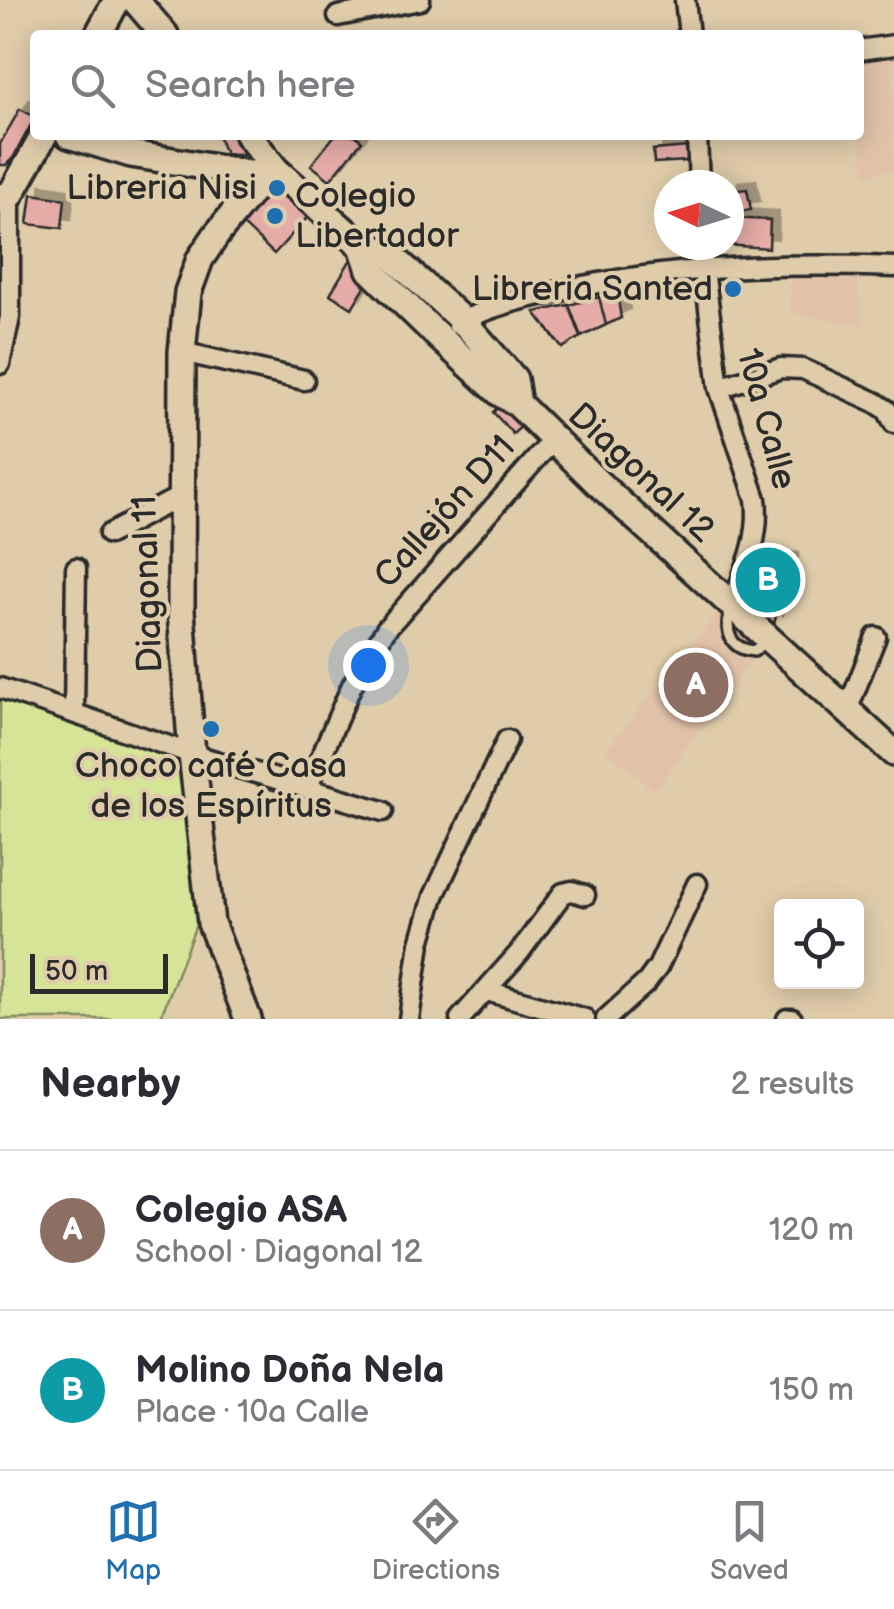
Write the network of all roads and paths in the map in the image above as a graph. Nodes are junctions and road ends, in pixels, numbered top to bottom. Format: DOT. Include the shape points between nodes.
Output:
graph roads {
  1 [pos="117,0"];
  2 [pos="134,0"];
  3 [pos="420,0"];
  4 [pos="686,0"];
  5 [pos="338,16"];
  6 [pos="101,30"];
  7 [pos="161,30"];
  8 [pos="689,30"];
  9 [pos="894,45"];
  10 [pos="864,49"];
  11 [pos="41,140"];
  12 [pos="85,140"];
  13 [pos="251,140"];
  14 [pos="697,140"];
  15 [pos="698,170"];
  16 [pos="270,173"];
  17 [pos="3,196"];
  18 [pos="362,246"];
  19 [pos="702,260"];
  20 [pos="702,267"];
  21 [pos="894,267"];
  22 [pos="463,321"];
  23 [pos="438,336"];
  24 [pos="182,352"];
  25 [pos="0,364"];
  26 [pos="304,380"];
  27 [pos="720,388"];
  28 [pos="518,404"];
  29 [pos="894,423"];
  30 [pos="553,440"];
  31 [pos="179,497"];
  32 [pos="109,534"];
  33 [pos="76,568"];
  34 [pos="732,605"];
  35 [pos="876,637"];
  36 [pos="0,688"];
  37 [pos="847,710"];
  38 [pos="74,712"];
  39 [pos="508,740"];
  40 [pos="192,754"];
  41 [pos="894,754"];
  42 [pos="307,789"];
  43 [pos="383,811"];
  44 [pos="698,884"];
  45 [pos="585,896"];
  46 [pos="488,991"];
  47 [pos="248,1019"];
  48 [pos="409,1019"];
  49 [pos="460,1019"];
  50 [pos="585,1019"];
  51 [pos="606,1019"];
  1 -- 6 [label="main road"];
  2 -- 7 [label="main road"];
  3 -- 5 [label="street"];
  4 -- 8 [label="street"];
  9 -- 10 [label="street"];
  11 -- 17 [label="main road"];
  12 -- 16 [label="main road" via="131,154"];
  13 -- 16 [label="main road, Diagonal 12"];
  14 -- 15 [label="street"];
  16 -- 18 [label="main road, Diagonal 12"];
  16 -- 24 [label="main road, Diagonal 11" via="216,234 194,272"];
  17 -- 25 [label="street" via="10,318"];
  18 -- 22 [label="main road, Diagonal 12" via="387,252"];
  18 -- 23 [label="main road, Diagonal 12" via="370,270"];
  19 -- 20 [label="street, 10a Calle"];
  20 -- 21 [label="street"];
  20 -- 22 [label="street" via="560,290"];
  20 -- 27 [label="street, 10a Calle"];
  22 -- 23 [label="street"];
  22 -- 28 [label="main road, Diagonal 12" via="514,379"];
  23 -- 28 [label="main road, Diagonal 12"];
  24 -- 26 [label="street"];
  24 -- 31 [label="main road, Diagonal 11"];
  27 -- 29 [label="street" via="781,368 803,369 875,402"];
  27 -- 34 [label="street, 10a Calle" via="759,519"];
  28 -- 30 [label="main road, Diagonal 12"];
  30 -- 34 [label="main road, Diagonal 12"];
  30 -- 42 [label="street, Callejón D11" via="386,629 352,686"];
  31 -- 32 [label="street"];
  31 -- 40 [label="main road, Diagonal 11"];
  33 -- 38 [label="street"];
  34 -- 37 [label="main road, Diagonal 12"];
  35 -- 37 [label="street"];
  36 -- 38 [label="street"];
  37 -- 41 [label="main road, Diagonal 12"];
  38 -- 40 [label="street"];
  39 -- 48 [label="street" via="426,919"];
  40 -- 42 [label="street"];
  40 -- 47 [label="main road, Diagonal 11" via="211,923"];
  42 -- 43 [label="street"];
  44 -- 51 [label="street" via="658,967"];
  45 -- 46 [label="street" via="563,893"];
  46 -- 49 [label="street"];
  46 -- 50 [label="street"];
}
